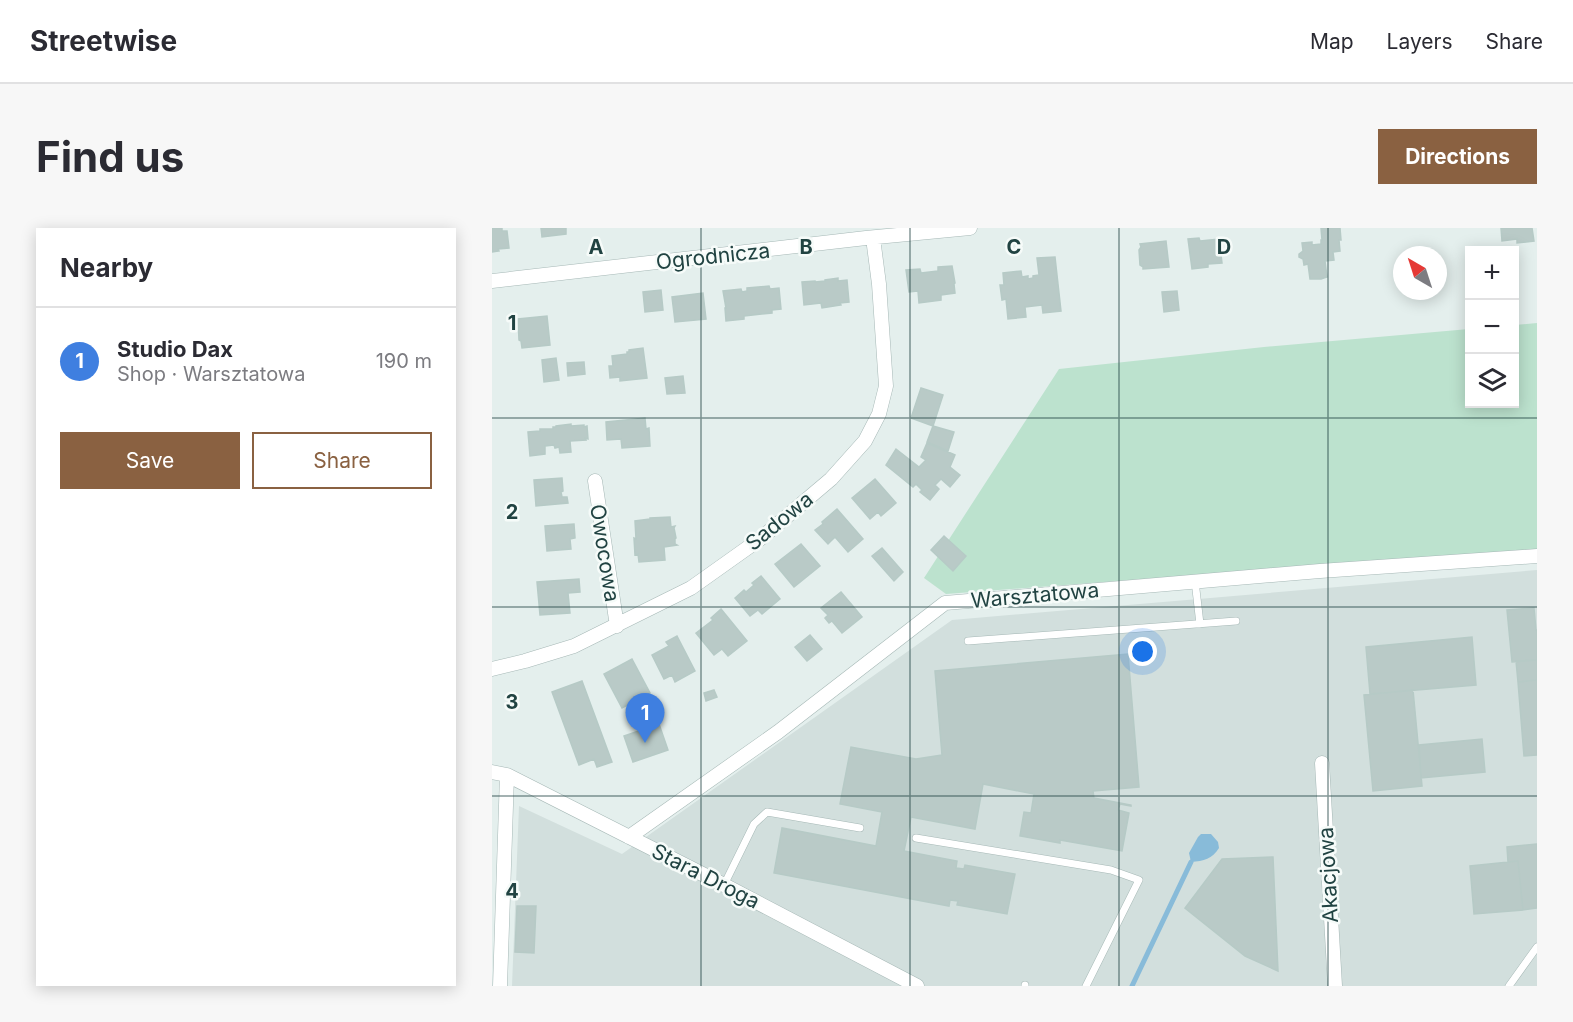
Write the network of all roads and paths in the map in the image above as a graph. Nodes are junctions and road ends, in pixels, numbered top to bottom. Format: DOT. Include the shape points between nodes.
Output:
graph roads {
  1 [pos="970,228"];
  2 [pos="868,235"];
  3 [pos="492,281"];
  4 [pos="595,481"];
  5 [pos="1537,556"];
  6 [pos="1195,581"];
  7 [pos="1236,621"];
  8 [pos="1200,624"];
  9 [pos="617,626"];
  10 [pos="969,641"];
  11 [pos="492,669"];
  12 [pos="1322,763"];
  13 [pos="492,771"];
  14 [pos="507,775"];
  15 [pos="860,828"];
  16 [pos="629,837"];
  17 [pos="916,838"];
  18 [pos="724,885"];
  19 [pos="1537,947"];
  20 [pos="500,986"];
  21 [pos="917,986"];
  22 [pos="1086,986"];
  23 [pos="1335,986"];
  24 [pos="1509,986"];
  1 -- 2 [label="street, Ogrodnicza"];
  2 -- 3 [label="street, Ogrodnicza"];
  2 -- 9 [label="street, Sadowa" via="879,284 886,386 879,414 865,441 831,479 760,539 691,588"];
  4 -- 9 [label="street, Owocowa"];
  5 -- 6 [label="street, Warsztatowa"];
  6 -- 8 [label="lane"];
  6 -- 16 [label="street, Warsztatowa" via="945,603 778,732"];
  7 -- 8 [label="lane"];
  8 -- 10 [label="lane"];
  9 -- 11 [label="street, Sadowa" via="574,646"];
  12 -- 23 [label="street, Akacjowa"];
  13 -- 14 [label="street, Stara Droga"];
  14 -- 16 [label="street, Stara Droga"];
  14 -- 20 [label="street"];
  15 -- 18 [label="lane" via="767,812 754,824"];
  16 -- 18 [label="street, Stara Droga"];
  17 -- 22 [label="lane" via="1111,870 1139,880"];
  18 -- 21 [label="street, Stara Droga"];
  19 -- 24 [label="lane"];
}
